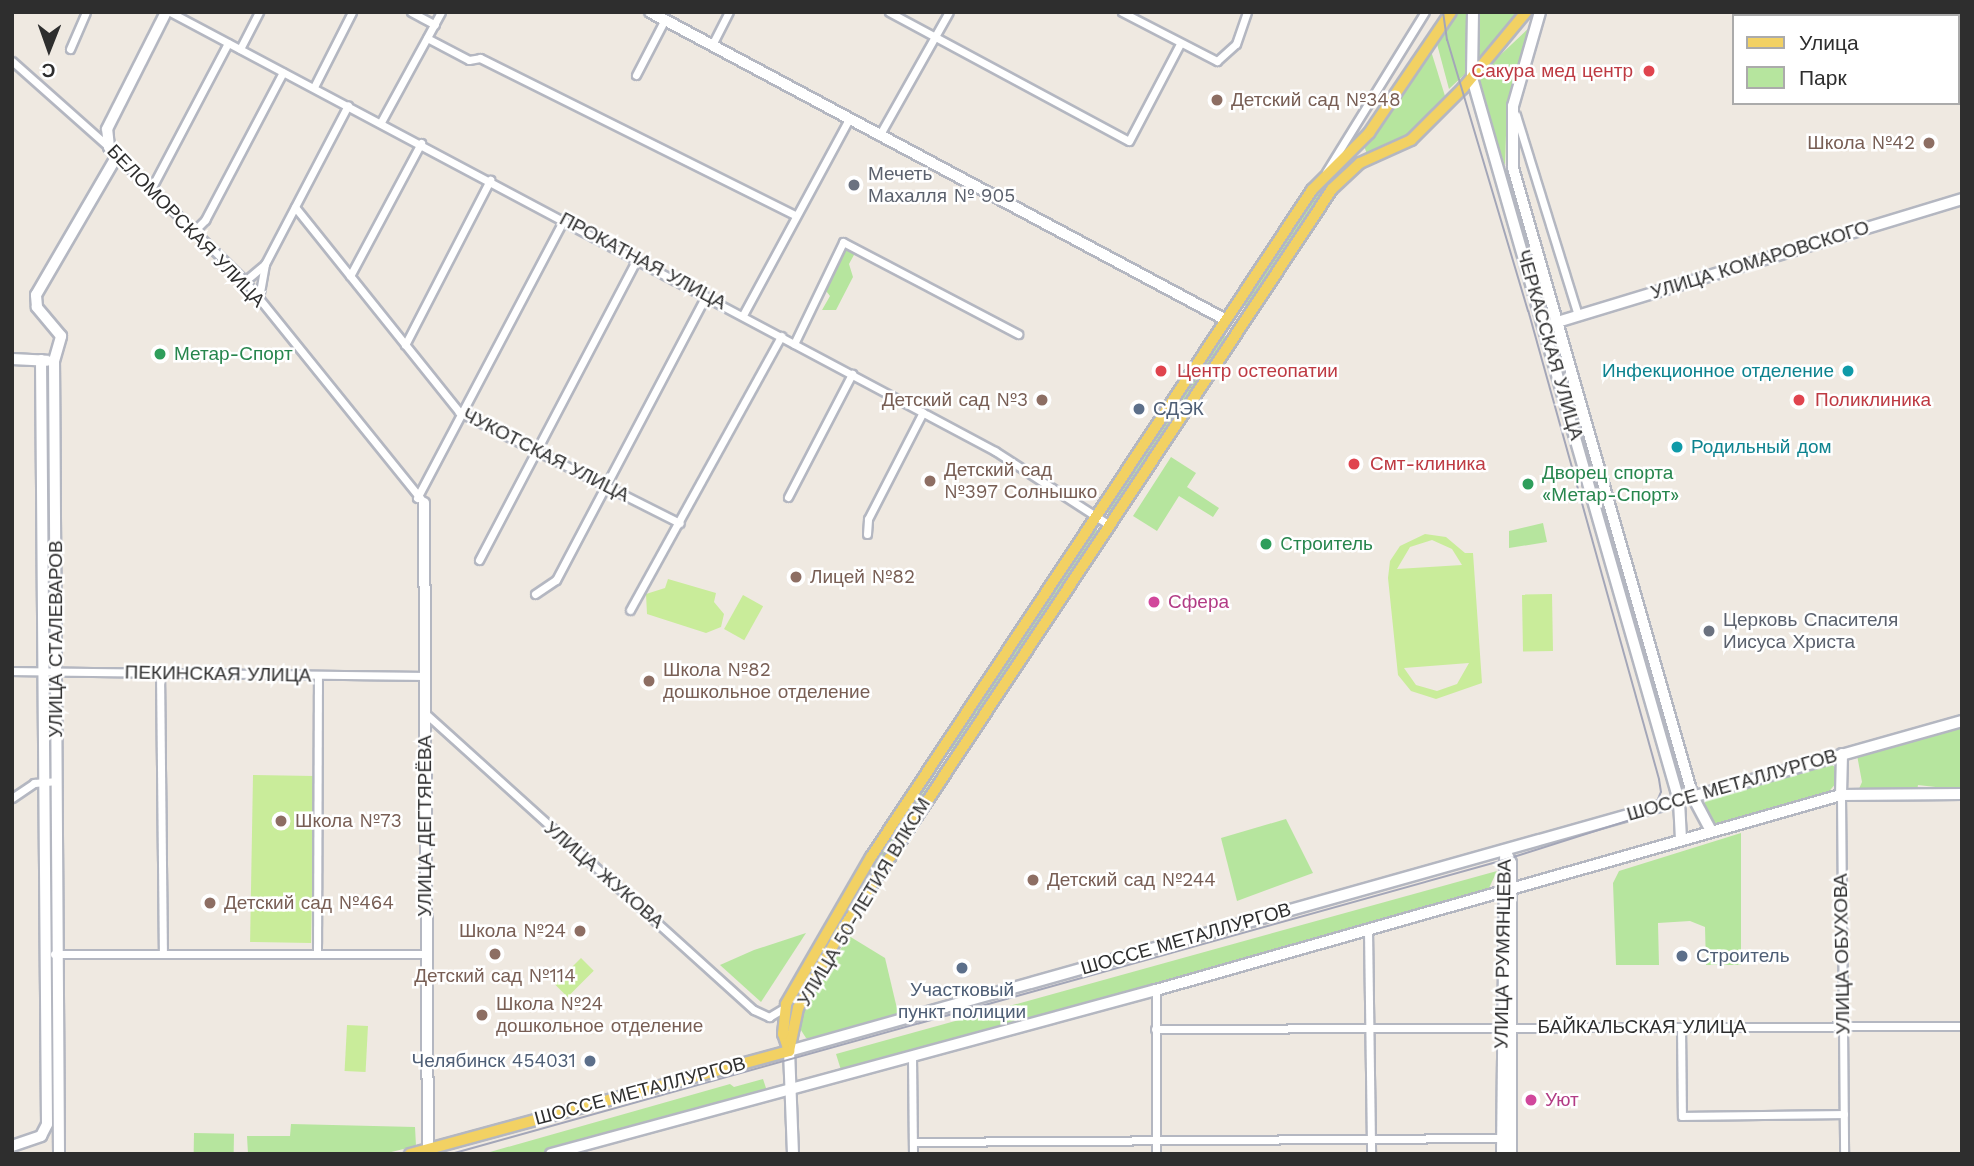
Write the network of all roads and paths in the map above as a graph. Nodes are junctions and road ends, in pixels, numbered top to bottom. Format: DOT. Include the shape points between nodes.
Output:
graph roads {
  1 [pos="86,12"];
  2 [pos="168,12"];
  3 [pos="259,12"];
  4 [pos="352,12"];
  5 [pos="411,12"];
  6 [pos="441,12"];
  7 [pos="650,12"];
  8 [pos="729,12"];
  9 [pos="890,12"];
  10 [pos="949,12"];
  11 [pos="1122,12"];
  12 [pos="1247,12"];
  13 [pos="1425,12"];
  14 [pos="1451,12"];
  15 [pos="1473,12"];
  16 [pos="1526,12"];
  17 [pos="1540,12"];
  18 [pos="665,19"];
  19 [pos="435,24"];
  20 [pos="936,37"];
  21 [pos="427,38"];
  22 [pos="229,43"];
  23 [pos="1180,44"];
  24 [pos="712,45"];
  25 [pos="70,49"];
  26 [pos="240,49"];
  27 [pos="12,61"];
  28 [pos="283,72"];
  29 [pos="636,75"];
  30 [pos="1472,78"];
  31 [pos="314,87"];
  32 [pos="348,105"];
  33 [pos="1513,106"];
  34 [pos="849,119"];
  35 [pos="382,122"];
  36 [pos="879,136"];
  37 [pos="421,143"];
  38 [pos="109,147"];
  39 [pos="117,156"];
  40 [pos="1322,177"];
  41 [pos="490,180"];
  42 [pos="152,189"];
  43 [pos="1962,199"];
  44 [pos="295,207"];
  45 [pos="795,215"];
  46 [pos="564,219"];
  47 [pos="194,231"];
  48 [pos="636,261"];
  49 [pos="265,264"];
  50 [pos="350,276"];
  51 [pos="245,281"];
  52 [pos="706,296"];
  53 [pos="259,298"];
  54 [pos="743,315"];
  55 [pos="1578,315"];
  56 [pos="1226,320"];
  57 [pos="1558,322"];
  58 [pos="1544,326"];
  59 [pos="1239,329"];
  60 [pos="1018,334"];
  61 [pos="781,336"];
  62 [pos="794,344"];
  63 [pos="405,345"];
  64 [pos="12,359"];
  65 [pos="41,360"];
  66 [pos="54,361"];
  67 [pos="852,374"];
  68 [pos="923,411"];
  69 [pos="460,412"];
  70 [pos="535,451"];
  71 [pos="607,486"];
  72 [pos="789,497"];
  73 [pos="421,500"];
  74 [pos="1096,516"];
  75 [pos="680,523"];
  76 [pos="1108,524"];
  77 [pos="867,534"];
  78 [pos="43,546"];
  79 [pos="55,546"];
  80 [pos="479,561"];
  81 [pos="535,594"];
  82 [pos="630,610"];
  83 [pos="12,671"];
  84 [pos="44,671"];
  85 [pos="56,671"];
  86 [pos="160,672"];
  87 [pos="318,676"];
  88 [pos="424,676"];
  89 [pos="425,713"];
  90 [pos="1962,721"];
  91 [pos="1842,754"];
  92 [pos="46,781"];
  93 [pos="57,781"];
  94 [pos="1962,794"];
  95 [pos="1841,795"];
  96 [pos="1693,797"];
  97 [pos="12,799"];
  98 [pos="1679,801"];
  99 [pos="1711,831"];
  100 [pos="1681,840"];
  101 [pos="1505,850"];
  102 [pos="1508,888"];
  103 [pos="1368,930"];
  104 [pos="53,954"];
  105 [pos="163,954"];
  106 [pos="317,954"];
  107 [pos="424,954"];
  108 [pos="1156,990"];
  109 [pos="786,1004"];
  110 [pos="1843,1026"];
  111 [pos="1962,1026"];
  112 [pos="1681,1027"];
  113 [pos="1369,1028"];
  114 [pos="1506,1028"];
  115 [pos="1155,1029"];
  116 [pos="789,1051"];
  117 [pos="912,1057"];
  118 [pos="792,1087"];
  119 [pos="1844,1114"];
  120 [pos="47,1124"];
  121 [pos="59,1128"];
  122 [pos="1502,1138"];
  123 [pos="913,1142"];
  124 [pos="1156,1142"];
  125 [pos="1371,1142"];
  126 [pos="12,1146"];
  127 [pos="428,1149"];
  128 [pos="60,1154"];
  129 [pos="410,1154"];
  130 [pos="551,1154"];
  131 [pos="793,1154"];
  132 [pos="913,1154"];
  133 [pos="1156,1154"];
  134 [pos="1371,1154"];
  135 [pos="1502,1154"];
  136 [pos="1511,1154"];
  137 [pos="1844,1154"];
  1 -- 25 [label="street"];
  2 -- 22 [label="street, ПРОКАТНАЯ УЛИЦА"];
  2 -- 38 [label="street" via="107,129"];
  3 -- 26 [label="street"];
  4 -- 31 [label="street"];
  5 -- 19 [label="street"];
  6 -- 19 [label="street"];
  7 -- 18 [label="street"];
  8 -- 24 [label="street"];
  9 -- 20 [label="street"];
  10 -- 20 [label="street"];
  11 -- 23 [label="street"];
  12 -- 23 [label="street" via="1236,44 1224,58 1207,58"];
  13 -- 40 [label="street"];
  14 -- 40 [label="main road, УЛИЦА 50-ЛЕТИЯ ВЛКСМ" via="1369,133"];
  15 -- 30 [label="street, ЧЕРКАССКАЯ УЛИЦА"];
  16 -- 30 [label="main road, УЛИЦА 50-ЛЕТИЯ ВЛКСМ"];
  17 -- 33 [label="street, ЧЕРКАССКАЯ УЛИЦА"];
  18 -- 24 [label="street"];
  18 -- 29 [label="street"];
  19 -- 21 [label="street"];
  20 -- 23 [label="street" via="1129,141"];
  20 -- 36 [label="street"];
  21 -- 35 [label="street"];
  21 -- 45 [label="street" via="469,60 480,58"];
  22 -- 26 [label="street, ПРОКАТНАЯ УЛИЦА"];
  22 -- 42 [label="street"];
  24 -- 34 [label="street"];
  26 -- 28 [label="street, ПРОКАТНАЯ УЛИЦА"];
  27 -- 38 [label="street, БЕЛОМОРСКАЯ УЛИЦА"];
  28 -- 31 [label="street, ПРОКАТНАЯ УЛИЦА"];
  28 -- 47 [label="street" via="205,220"];
  30 -- 58 [label="street, ЧЕРКАССКАЯ УЛИЦА"];
  30 -- 59 [label="main road, УЛИЦА 50-ЛЕТИЯ ВЛКСМ" via="1411,140 1360,163 1332,189"];
  31 -- 32 [label="street, ПРОКАТНАЯ УЛИЦА"];
  32 -- 35 [label="street, ПРОКАТНАЯ УЛИЦА"];
  32 -- 44 [label="street"];
  33 -- 55 [label="street"];
  33 -- 57 [label="street, ЧЕРКАССКАЯ УЛИЦА" via="1513,168"];
  34 -- 36 [label="street"];
  34 -- 45 [label="street"];
  35 -- 37 [label="street, ПРОКАТНАЯ УЛИЦА"];
  36 -- 56 [label="street"];
  37 -- 41 [label="street, ПРОКАТНАЯ УЛИЦА"];
  37 -- 50 [label="street"];
  38 -- 39 [label="street, БЕЛОМОРСКАЯ УЛИЦА"];
  39 -- 42 [label="street, БЕЛОМОРСКАЯ УЛИЦА"];
  39 -- 66 [label="street, УЛИЦА СТАЛЕВАРОВ" via="36,295 37,307 60,332"];
  40 -- 56 [label="main road, УЛИЦА 50-ЛЕТИЯ ВЛКСМ"];
  41 -- 46 [label="street, ПРОКАТНАЯ УЛИЦА"];
  41 -- 63 [label="street"];
  42 -- 47 [label="street, БЕЛОМОРСКАЯ УЛИЦА"];
  43 -- 55 [label="street, УЛИЦА КОМАРОВСКОГО"];
  44 -- 49 [label="street"];
  44 -- 50 [label="street, ЧУКОТСКАЯ УЛИЦА"];
  45 -- 54 [label="street"];
  46 -- 48 [label="street, ПРОКАТНАЯ УЛИЦА"];
  46 -- 69 [label="street"];
  47 -- 51 [label="street, БЕЛОМОРСКАЯ УЛИЦА"];
  48 -- 52 [label="street, ПРОКАТНАЯ УЛИЦА"];
  48 -- 70 [label="street"];
  49 -- 51 [label="street"];
  49 -- 53 [label="street"];
  50 -- 63 [label="street, ЧУКОТСКАЯ УЛИЦА"];
  51 -- 53 [label="street, БЕЛОМОРСКАЯ УЛИЦА"];
  52 -- 54 [label="street, ПРОКАТНАЯ УЛИЦА"];
  52 -- 71 [label="street"];
  53 -- 73 [label="street, БЕЛОМОРСКАЯ УЛИЦА"];
  54 -- 61 [label="street, ПРОКАТНАЯ УЛИЦА"];
  55 -- 57 [label="street, УЛИЦА КОМАРОВСКОГО"];
  56 -- 59 [label="main road"];
  56 -- 74 [label="main road, УЛИЦА 50-ЛЕТИЯ ВЛКСМ"];
  57 -- 58 [label="street, УЛИЦА КОМАРОВСКОГО"];
  57 -- 96 [label="street, ЧЕРКАССКАЯ УЛИЦА"];
  58 -- 98 [label="street, ЧЕРКАССКАЯ УЛИЦА"];
  59 -- 76 [label="main road, УЛИЦА 50-ЛЕТИЯ ВЛКСМ"];
  60 -- 62 [label="street" via="843,242"];
  61 -- 62 [label="street, ПРОКАТНАЯ УЛИЦА"];
  61 -- 75 [label="street"];
  62 -- 67 [label="street, ПРОКАТНАЯ УЛИЦА"];
  63 -- 69 [label="street, ЧУКОТСКАЯ УЛИЦА"];
  64 -- 65 [label="street"];
  65 -- 66 [label="street"];
  65 -- 78 [label="street, УЛИЦА СТАЛЕВАРОВ"];
  66 -- 79 [label="street, УЛИЦА СТАЛЕВАРОВ"];
  67 -- 68 [label="street, ПРОКАТНАЯ УЛИЦА"];
  67 -- 72 [label="street"];
  68 -- 74 [label="street, ПРОКАТНАЯ УЛИЦА"];
  68 -- 77 [label="street" via="867,519"];
  69 -- 70 [label="street, ЧУКОТСКАЯ УЛИЦА"];
  69 -- 73 [label="street"];
  70 -- 71 [label="street, ЧУКОТСКАЯ УЛИЦА"];
  70 -- 80 [label="street"];
  71 -- 75 [label="street, ЧУКОТСКАЯ УЛИЦА"];
  71 -- 81 [label="street" via="556,580"];
  73 -- 88 [label="street, УЛИЦА ДЕГТЯРЁВА"];
  74 -- 76 [label="street, ПРОКАТНАЯ УЛИЦА"];
  74 -- 109 [label="main road, УЛИЦА 50-ЛЕТИЯ ВЛКСМ" via="871,858"];
  75 -- 82 [label="street"];
  76 -- 116 [label="main road, УЛИЦА 50-ЛЕТИЯ ВЛКСМ" via="842,930 798,1008"];
  78 -- 79 [label="street"];
  78 -- 84 [label="street, УЛИЦА СТАЛЕВАРОВ"];
  79 -- 85 [label="street, УЛИЦА СТАЛЕВАРОВ"];
  83 -- 84 [label="street, ПЕКИНСКАЯ УЛИЦА"];
  84 -- 85 [label="street, ПЕКИНСКАЯ УЛИЦА"];
  84 -- 92 [label="street, УЛИЦА СТАЛЕВАРОВ"];
  85 -- 86 [label="street, ПЕКИНСКАЯ УЛИЦА"];
  85 -- 93 [label="street, УЛИЦА СТАЛЕВАРОВ"];
  86 -- 87 [label="street, ПЕКИНСКАЯ УЛИЦА"];
  86 -- 105 [label="street"];
  87 -- 88 [label="street, ПЕКИНСКАЯ УЛИЦА"];
  87 -- 106 [label="street"];
  88 -- 89 [label="street, УЛИЦА ДЕГТЯРЁВА"];
  89 -- 107 [label="street, УЛИЦА ДЕГТЯРЁВА"];
  89 -- 109 [label="street, УЛИЦА ЖУКОВА" via="763,1016 775,1017"];
  90 -- 91 [label="street, ШОССЕ МЕТАЛЛУРГОВ"];
  91 -- 95 [label="street, УЛИЦА ОБУХОВА"];
  91 -- 96 [label="street, ШОССЕ МЕТАЛЛУРГОВ"];
  92 -- 93 [label="street"];
  92 -- 97 [label="street" via="34,783"];
  92 -- 104 [label="street, УЛИЦА СТАЛЕВАРОВ"];
  93 -- 104 [label="street, УЛИЦА СТАЛЕВАРОВ"];
  94 -- 95 [label="street, ШОССЕ МЕТАЛЛУРГОВ"];
  95 -- 99 [label="street, ШОССЕ МЕТАЛЛУРГОВ"];
  95 -- 110 [label="street, УЛИЦА ОБУХОВА"];
  96 -- 98 [label="street, ШОССЕ МЕТАЛЛУРГОВ"];
  96 -- 99 [label="street, ЧЕРКАССКАЯ УЛИЦА"];
  98 -- 100 [label="street, ЧЕРКАССКАЯ УЛИЦА"];
  98 -- 101 [label="street, ШОССЕ МЕТАЛЛУРГОВ"];
  99 -- 100 [label="street, ШОССЕ МЕТАЛЛУРГОВ"];
  100 -- 102 [label="street, ШОССЕ МЕТАЛЛУРГОВ"];
  101 -- 102 [label="street, УЛИЦА РУМЯНЦЕВА"];
  101 -- 116 [label="street, ШОССЕ МЕТАЛЛУРГОВ"];
  102 -- 103 [label="street, ШОССЕ МЕТАЛЛУРГОВ"];
  102 -- 114 [label="street, УЛИЦА РУМЯНЦЕВА"];
  103 -- 108 [label="street, ШОССЕ МЕТАЛЛУРГОВ"];
  103 -- 113 [label="street"];
  104 -- 105 [label="street"];
  104 -- 120 [label="street, УЛИЦА СТАЛЕВАРОВ"];
  104 -- 121 [label="street, УЛИЦА СТАЛЕВАРОВ"];
  105 -- 106 [label="street"];
  106 -- 107 [label="street"];
  107 -- 127 [label="street, УЛИЦА ДЕГТЯРЁВА"];
  108 -- 115 [label="street"];
  108 -- 117 [label="street, ШОССЕ МЕТАЛЛУРГОВ"];
  109 -- 116 [label="main road, УЛИЦА 50-ЛЕТИЯ ВЛКСМ" via="783,1034"];
  110 -- 111 [label="street, БАЙКАЛЬСКАЯ УЛИЦА"];
  110 -- 112 [label="street, БАЙКАЛЬСКАЯ УЛИЦА"];
  110 -- 119 [label="street, УЛИЦА ОБУХОВА"];
  112 -- 114 [label="street, БАЙКАЛЬСКАЯ УЛИЦА"];
  112 -- 119 [label="street" via="1682,1116"];
  113 -- 114 [label="street, БАЙКАЛЬСКАЯ УЛИЦА"];
  113 -- 115 [label="street, БАЙКАЛЬСКАЯ УЛИЦА"];
  113 -- 125 [label="street"];
  114 -- 122 [label="street, УЛИЦА РУМЯНЦЕВА"];
  114 -- 136 [label="street, УЛИЦА РУМЯНЦЕВА"];
  115 -- 124 [label="street"];
  116 -- 118 [label="street"];
  116 -- 127 [label="main road, ШОССЕ МЕТАЛЛУРГОВ"];
  117 -- 118 [label="street, ШОССЕ МЕТАЛЛУРГОВ"];
  117 -- 123 [label="street"];
  118 -- 130 [label="street, ШОССЕ МЕТАЛЛУРГОВ"];
  118 -- 131 [label="street"];
  119 -- 137 [label="street, УЛИЦА ОБУХОВА"];
  120 -- 121 [label="street"];
  120 -- 126 [label="street" via="41,1136"];
  121 -- 128 [label="street, УЛИЦА СТАЛЕВАРОВ"];
  122 -- 125 [label="street"];
  122 -- 135 [label="street, УЛИЦА РУМЯНЦЕВА"];
  123 -- 124 [label="street"];
  123 -- 132 [label="street"];
  124 -- 125 [label="street"];
  124 -- 133 [label="street"];
  125 -- 134 [label="street"];
  127 -- 129 [label="main road, ШОССЕ МЕТАЛЛУРГОВ"];
}
